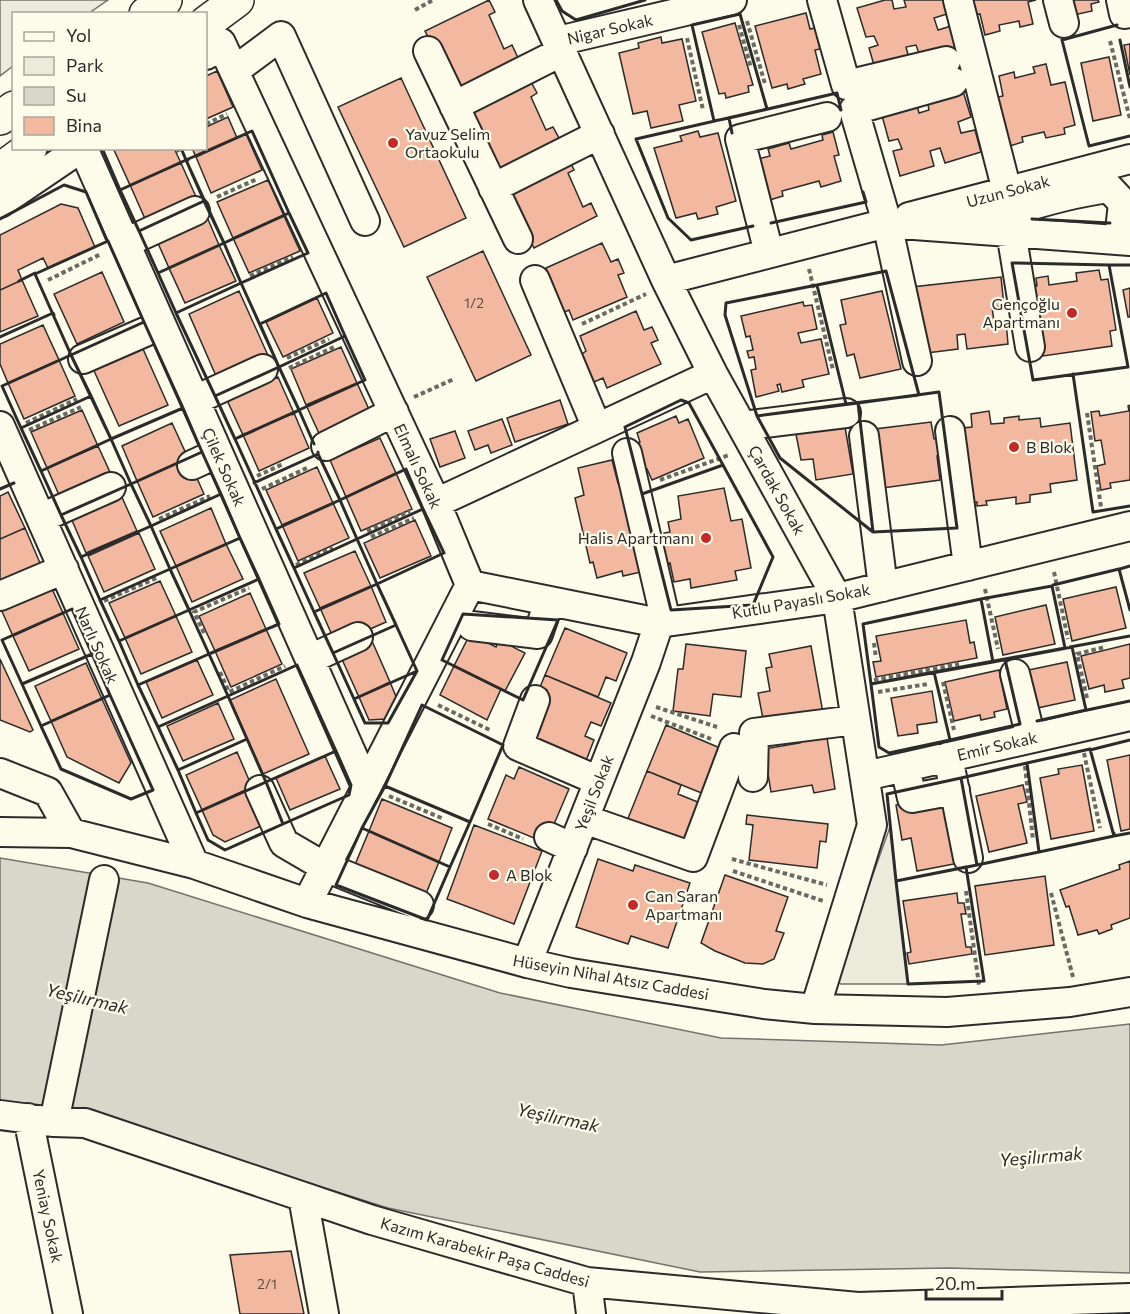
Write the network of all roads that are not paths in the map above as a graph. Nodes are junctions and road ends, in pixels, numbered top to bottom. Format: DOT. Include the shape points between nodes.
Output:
graph roads {
  1 [pos="165,0"];
  2 [pos="237,0"];
  3 [pos="538,0"];
  4 [pos="822,0"];
  5 [pos="958,0"];
  6 [pos="1120,0"];
  7 [pos="717,9"];
  8 [pos="149,12"];
  9 [pos="207,22"];
  10 [pos="1124,29"];
  11 [pos="561,46"];
  12 [pos="428,51"];
  13 [pos="207,54"];
  14 [pos="234,71"];
  15 [pos="454,106"];
  16 [pos="827,117"];
  17 [pos="600,134"];
  18 [pos="27,150"];
  19 [pos="79,150"];
  20 [pos="83,150"];
  21 [pos="1130,159"];
  22 [pos="0,170"];
  23 [pos="493,188"];
  24 [pos="1007,191"];
  25 [pos="0,203"];
  26 [pos="203,205"];
  27 [pos="365,221"];
  28 [pos="887,223"];
  29 [pos="964,229"];
  30 [pos="1011,232"];
  31 [pos="518,239"];
  32 [pos="1124,241"];
  33 [pos="125,243"];
  34 [pos="769,253"];
  35 [pos="535,280"];
  36 [pos="667,282"];
  37 [pos="161,325"];
  38 [pos="1030,346"];
  39 [pos="83,359"];
  40 [pos="917,360"];
  41 [pos="275,369"];
  42 [pos="712,374"];
  43 [pos="197,405"];
  44 [pos="392,410"];
  45 [pos="846,413"];
  46 [pos="597,428"];
  47 [pos="950,431"];
  48 [pos="3,433"];
  49 [pos="747,436"];
  50 [pos="864,436"];
  51 [pos="218,453"];
  52 [pos="627,453"];
  53 [pos="319,456"];
  54 [pos="192,465"];
  55 [pos="945,468"];
  56 [pos="112,492"];
  57 [pos="436,503"];
  58 [pos="43,523"];
  59 [pos="1118,529"];
  60 [pos="61,564"];
  61 [pos="968,566"];
  62 [pos="0,585"];
  63 [pos="470,585"];
  64 [pos="882,587"];
  65 [pos="0,596"];
  66 [pos="837,598"];
  67 [pos="549,602"];
  68 [pos="663,623"];
  69 [pos="472,626"];
  70 [pos="358,637"];
  71 [pos="309,657"];
  72 [pos="1012,683"];
  73 [pos="536,700"];
  74 [pos="852,700"];
  75 [pos="1130,716"];
  76 [pos="727,738"];
  77 [pos="1024,740"];
  78 [pos="958,755"];
  79 [pos="905,767"];
  80 [pos="0,773"];
  81 [pos="865,776"];
  82 [pos="753,777"];
  83 [pos="599,781"];
  84 [pos="266,786"];
  85 [pos="366,786"];
  86 [pos="955,790"];
  87 [pos="584,819"];
  88 [pos="0,832"];
  89 [pos="71,833"];
  90 [pos="314,860"];
  91 [pos="194,864"];
  92 [pos="104,880"];
  93 [pos="307,903"];
  94 [pos="419,905"];
  95 [pos="527,963"];
  96 [pos="1130,992"];
  97 [pos="815,1009"];
  98 [pos="0,1115"];
  99 [pos="41,1120"];
  100 [pos="303,1197"];
  101 [pos="587,1282"];
  102 [pos="1130,1298"];
  103 [pos="69,1314"];
  104 [pos="324,1314"];
  105 [pos="591,1314"];
  1 -- 8 [label="main road"];
  2 -- 9 [label="main road"];
  3 -- 11 [label="street, Çardak Sokak"];
  4 -- 28 [label="street" via="846,85 949,71 854,110"];
  5 -- 24 [label="street"];
  6 -- 10 [label="street"];
  7 -- 11 [label="street, Nigar Sokak"];
  11 -- 15 [label="street, Nigar Sokak"];
  11 -- 17 [label="street, Çardak Sokak"];
  12 -- 15 [label="street"];
  13 -- 14 [label="street, Elmalı Sokak" via="221,44"];
  14 -- 27 [label="street" via="281,36"];
  14 -- 44 [label="street, Elmalı Sokak"];
  15 -- 23 [label="street"];
  16 -- 34 [label="street" via="740,139"];
  17 -- 23 [label="street"];
  17 -- 36 [label="street, Çardak Sokak"];
  18 -- 22 [label="main road"];
  19 -- 25 [label="street, Çilek Sokak"];
  20 -- 33 [label="street, Çilek Sokak"];
  21 -- 24 [label="street, Uzun Sokak"];
  23 -- 31 [label="street"];
  24 -- 28 [label="street, Uzun Sokak"];
  26 -- 33 [label="street"];
  28 -- 29 [label="street, Uzun Sokak"];
  28 -- 34 [label="street, Uzun Sokak"];
  28 -- 40 [label="street"];
  29 -- 30 [label="street, Uzun Sokak"];
  29 -- 32 [label="street" via="1082,191 1109,188 1123,203"];
  30 -- 32 [label="street, Uzun Sokak"];
  30 -- 38 [label="street"];
  33 -- 37 [label="street, Çilek Sokak"];
  34 -- 36 [label="street, Uzun Sokak"];
  35 -- 46 [label="street"];
  36 -- 42 [label="street, Çardak Sokak"];
  37 -- 39 [label="street"];
  37 -- 43 [label="street, Çilek Sokak"];
  41 -- 43 [label="street"];
  42 -- 46 [label="street"];
  42 -- 49 [label="street, Çardak Sokak"];
  43 -- 51 [label="street, Çilek Sokak"];
  44 -- 53 [label="street"];
  44 -- 57 [label="street, Elmalı Sokak"];
  45 -- 49 [label="street"];
  46 -- 57 [label="street"];
  47 -- 61 [label="street"];
  48 -- 58 [label="street, Narlı Sokak"];
  49 -- 66 [label="street, Çardak Sokak"];
  50 -- 64 [label="street"];
  51 -- 54 [label="street"];
  51 -- 71 [label="street, Çilek Sokak"];
  52 -- 68 [label="street"];
  55 -- 61 [label="street"];
  56 -- 58 [label="street"];
  57 -- 63 [label="street, Elmalı Sokak"];
  58 -- 60 [label="street, Narlı Sokak"];
  59 -- 61 [label="street, Kutlu Payaslı Sokak"];
  60 -- 62 [label="street"];
  60 -- 65 [label="street"];
  60 -- 91 [label="street, Narlı Sokak"];
  61 -- 64 [label="street, Kutlu Payaslı Sokak"];
  63 -- 67 [label="street, Kutlu Payaslı Sokak"];
  63 -- 85 [label="street"];
  64 -- 66 [label="street, Kutlu Payaslı Sokak"];
  66 -- 68 [label="street, Kutlu Payaslı Sokak"];
  66 -- 74 [label="street, Çardak Sokak"];
  67 -- 68 [label="street, Kutlu Payaslı Sokak"];
  67 -- 69 [label="street" via="538,634"];
  68 -- 83 [label="street, Yeşil Sokak"];
  70 -- 71 [label="street"];
  71 -- 85 [label="street, Çilek Sokak"];
  72 -- 77 [label="street"];
  73 -- 83 [label="street" via="518,746"];
  74 -- 81 [label="street, Çardak Sokak"];
  74 -- 82 [label="street" via="754,733"];
  75 -- 77 [label="street, Emir Sokak"];
  76 -- 87 [label="street" via="693,857"];
  77 -- 78 [label="street, Emir Sokak"];
  78 -- 79 [label="street, Emir Sokak"];
  78 -- 86 [label="street"];
  78 -- 86 [label="street" via="976,855"];
  79 -- 81 [label="street, Emir Sokak"];
  79 -- 86 [label="street" via="912,798"];
  80 -- 89 [label="street" via="48,792"];
  81 -- 97 [label="street, Çardak Sokak" via="872,825"];
  83 -- 87 [label="street, Yeşil Sokak"];
  84 -- 90 [label="street" via="284,843"];
  85 -- 90 [label="street"];
  87 -- 95 [label="street, Yeşil Sokak" via="561,842"];
  88 -- 89 [label="street, Hüseyin Nihal Atsız Caddesi"];
  89 -- 91 [label="street, Hüseyin Nihal Atsız Caddesi"];
  90 -- 93 [label="street"];
  90 -- 94 [label="street"];
  91 -- 93 [label="street, Hüseyin Nihal Atsız Caddesi"];
  92 -- 99 [label="street"];
  93 -- 95 [label="street, Hüseyin Nihal Atsız Caddesi"];
  95 -- 97 [label="street, Hüseyin Nihal Atsız Caddesi" via="764,1004"];
  96 -- 97 [label="street, Hüseyin Nihal Atsız Caddesi" via="947,1012"];
  98 -- 99 [label="street, Kazım Karabekir Paşa Caddesi"];
  99 -- 100 [label="street, Kazım Karabekir Paşa Caddesi" via="85,1123"];
  99 -- 103 [label="street, Yeniay Sokak"];
  100 -- 101 [label="street, Kazım Karabekir Paşa Caddesi"];
  100 -- 104 [label="street"];
  101 -- 102 [label="street, Kazım Karabekir Paşa Caddesi" via="858,1307"];
  101 -- 105 [label="street"];
}
